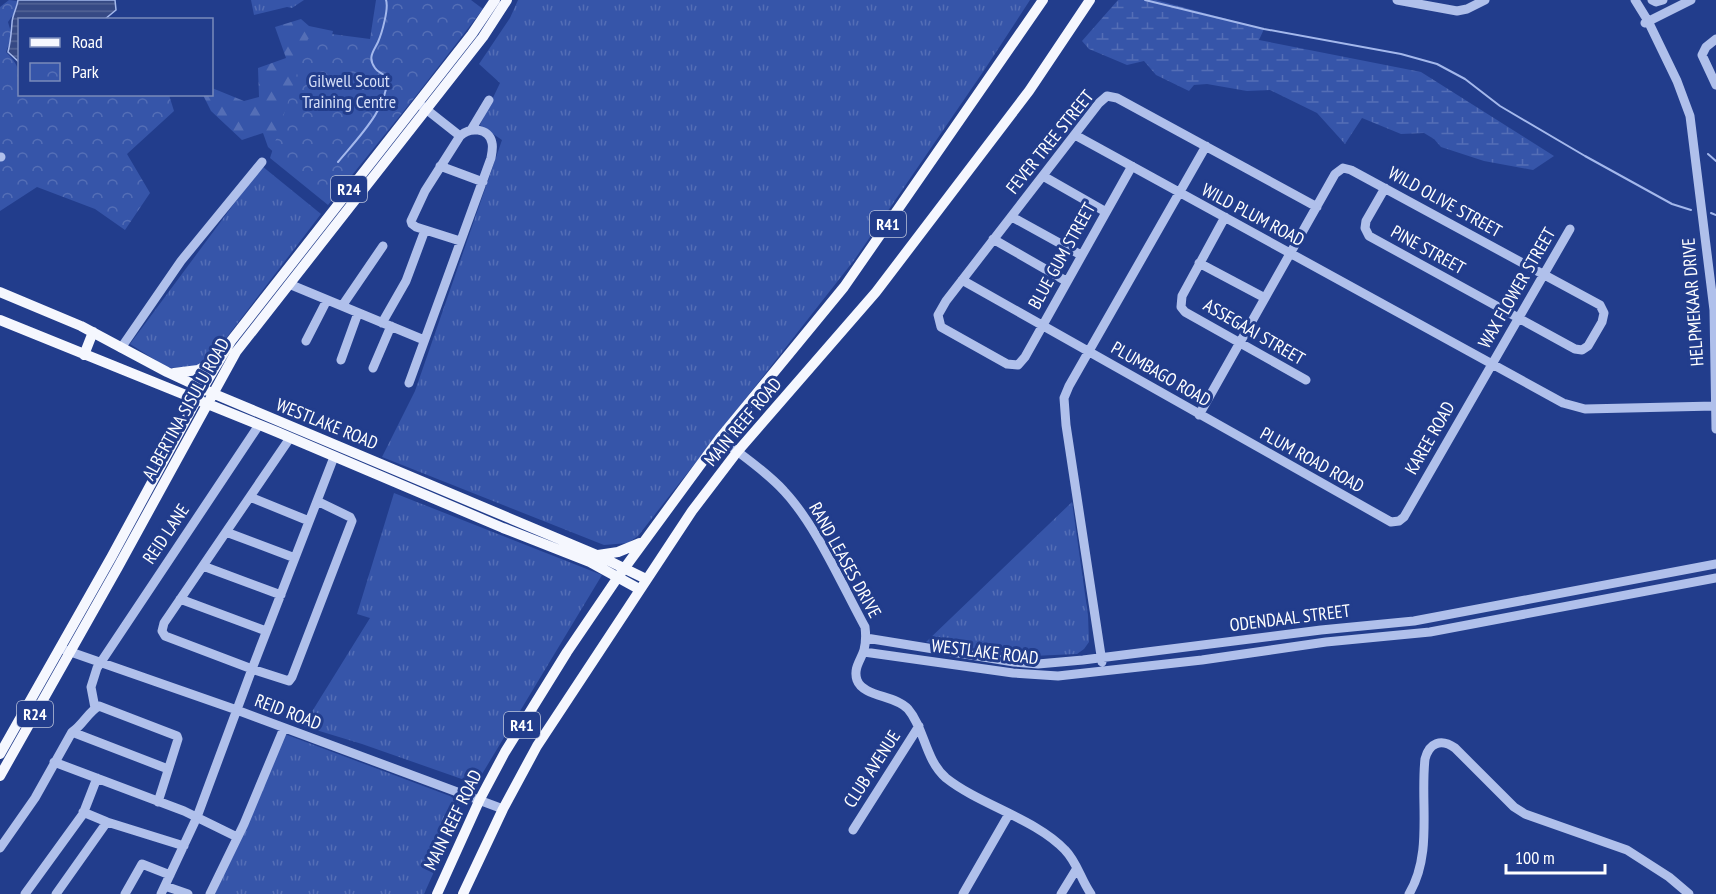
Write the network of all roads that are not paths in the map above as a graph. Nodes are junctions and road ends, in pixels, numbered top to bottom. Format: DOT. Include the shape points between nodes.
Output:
graph roads {
  1 [pos="495,0"];
  2 [pos="507,0"];
  3 [pos="1043,0"];
  4 [pos="1090,0"];
  5 [pos="1397,0"];
  6 [pos="1485,0"];
  7 [pos="1635,0"];
  8 [pos="1652,0"];
  9 [pos="1663,0"];
  10 [pos="1691,0"];
  11 [pos="1434,4"];
  12 [pos="1645,20"];
  13 [pos="1716,39"];
  14 [pos="1716,85"];
  15 [pos="489,100"];
  16 [pos="421,106"];
  17 [pos="471,130"];
  18 [pos="1075,135"];
  19 [pos="460,136"];
  20 [pos="1206,146"];
  21 [pos="262,162"];
  22 [pos="440,166"];
  23 [pos="1132,166"];
  24 [pos="1043,176"];
  25 [pos="483,182"];
  26 [pos="1384,188"];
  27 [pos="1178,193"];
  28 [pos="1317,207"];
  29 [pos="1106,212"];
  30 [pos="1012,217"];
  31 [pos="1225,217"];
  32 [pos="1570,229"];
  33 [pos="425,230"];
  34 [pos="993,239"];
  35 [pos="460,241"];
  36 [pos="383,246"];
  37 [pos="1290,254"];
  38 [pos="1081,255"];
  39 [pos="1199,263"];
  40 [pos="1544,275"];
  41 [pos="962,280"];
  42 [pos="1066,281"];
  43 [pos="289,284"];
  44 [pos="0,292"];
  45 [pos="1265,298"];
  46 [pos="327,300"];
  47 [pos="342,306"];
  48 [pos="358,313"];
  49 [pos="1519,318"];
  50 [pos="0,320"];
  51 [pos="387,325"];
  52 [pos="1042,326"];
  53 [pos="93,332"];
  54 [pos="424,340"];
  55 [pos="306,342"];
  56 [pos="1241,344"];
  57 [pos="121,348"];
  58 [pos="1089,352"];
  59 [pos="84,355"];
  60 [pos="220,358"];
  61 [pos="341,360"];
  62 [pos="1021,363"];
  63 [pos="1493,364"];
  64 [pos="373,368"];
  65 [pos="167,372"];
  66 [pos="1306,380"];
  67 [pos="409,383"];
  68 [pos="207,391"];
  69 [pos="202,403"];
  70 [pos="1715,406"];
  71 [pos="1199,415"];
  72 [pos="259,425"];
  73 [pos="1217,425"];
  74 [pos="1716,429"];
  75 [pos="290,438"];
  76 [pos="720,438"];
  77 [pos="737,452"];
  78 [pos="334,457"];
  79 [pos="250,497"];
  80 [pos="317,501"];
  81 [pos="309,521"];
  82 [pos="1391,522"];
  83 [pos="226,532"];
  84 [pos="643,542"];
  85 [pos="597,555"];
  86 [pos="295,558"];
  87 [pos="1716,564"];
  88 [pos="203,566"];
  89 [pos="625,567"];
  90 [pos="618,577"];
  91 [pos="1716,578"];
  92 [pos="646,579"];
  93 [pos="639,589"];
  94 [pos="280,595"];
  95 [pos="180,599"];
  96 [pos="267,631"];
  97 [pos="866,638"];
  98 [pos="65,650"];
  99 [pos="864,652"];
  100 [pos="1101,658"];
  101 [pos="100,662"];
  102 [pos="252,669"];
  103 [pos="1103,671"];
  104 [pos="95,708"];
  105 [pos="237,710"];
  106 [pos="919,726"];
  107 [pos="284,728"];
  108 [pos="72,732"];
  109 [pos="0,754"];
  110 [pos="54,762"];
  111 [pos="168,769"];
  112 [pos="0,776"];
  113 [pos="97,778"];
  114 [pos="480,799"];
  115 [pos="158,802"];
  116 [pos="504,809"];
  117 [pos="83,812"];
  118 [pos="1009,814"];
  119 [pos="197,817"];
  120 [pos="107,822"];
  121 [pos="853,830"];
  122 [pos="235,836"];
  123 [pos="184,846"];
  124 [pos="0,848"];
  125 [pos="1077,868"];
  126 [pos="170,875"];
  127 [pos="163,890"];
  128 [pos="26,894"];
  129 [pos="56,894"];
  130 [pos="125,894"];
  131 [pos="188,894"];
  132 [pos="210,894"];
  133 [pos="437,894"];
  134 [pos="464,894"];
  135 [pos="963,894"];
  136 [pos="1061,894"];
  137 [pos="1091,894"];
  138 [pos="1409,894"];
  139 [pos="1689,894"];
  1 -- 16 [label="main road, ALBERTINA SISULU ROAD / R24"];
  2 -- 16 [label="main road, ALBERTINA SISULU ROAD / R24" via="483,37"];
  3 -- 76 [label="main road, MAIN REEF ROAD / R41" via="844,286"];
  4 -- 77 [label="main road, MAIN REEF ROAD / R41" via="1029,92 876,292"];
  5 -- 11 [label="street"];
  6 -- 11 [label="street" via="1462,11"];
  7 -- 12 [label="street, HELPMEKAAR DRIVE"];
  8 -- 9 [label="street"];
  10 -- 12 [label="street"];
  12 -- 70 [label="street, HELPMEKAAR DRIVE" via="1687,103 1714,322"];
  13 -- 14 [label="street" via="1702,55"];
  15 -- 17 [label="street"];
  16 -- 19 [label="street"];
  16 -- 43 [label="main road, ALBERTINA SISULU ROAD / R24"];
  16 -- 60 [label="main road, ALBERTINA SISULU ROAD / R24" via="275,283"];
  17 -- 19 [label="street"];
  17 -- 25 [label="street" via="486,134 492,143"];
  18 -- 20 [label="street, FEVER TREE STREET" via="1103,98 1113,96"];
  18 -- 23 [label="street"];
  18 -- 24 [label="street, FEVER TREE STREET"];
  19 -- 22 [label="street"];
  20 -- 27 [label="street"];
  20 -- 28 [label="street, FEVER TREE STREET"];
  21 -- 57 [label="street" via="181,261"];
  22 -- 25 [label="street"];
  22 -- 33 [label="street" via="411,219 414,226"];
  23 -- 27 [label="street"];
  23 -- 29 [label="street, BLUE GUM STREET"];
  24 -- 29 [label="street"];
  24 -- 30 [label="street, FEVER TREE STREET"];
  25 -- 35 [label="street"];
  26 -- 28 [label="street, WILD OLIVE STREET" via="1343,168 1335,174"];
  26 -- 40 [label="street, WILD OLIVE STREET"];
  26 -- 49 [label="street, PINE STREET" via="1366,221 1369,236"];
  27 -- 31 [label="street, WILD PLUM ROAD"];
  27 -- 58 [label="street, WILD PLUM ROAD"];
  28 -- 37 [label="street, WILD OLIVE STREET"];
  29 -- 38 [label="street, BLUE GUM STREET"];
  30 -- 34 [label="street, FEVER TREE STREET"];
  30 -- 38 [label="street"];
  31 -- 37 [label="street, WILD PLUM ROAD"];
  31 -- 39 [label="street, ASSEGAAI STREET"];
  32 -- 40 [label="street, WAX FLOWER STREET"];
  33 -- 35 [label="street"];
  33 -- 51 [label="street"];
  34 -- 41 [label="street, FEVER TREE STREET"];
  34 -- 42 [label="street"];
  35 -- 54 [label="street"];
  36 -- 47 [label="street"];
  37 -- 45 [label="street, WILD OLIVE STREET"];
  37 -- 63 [label="street, WILD PLUM ROAD"];
  38 -- 42 [label="street, BLUE GUM STREET"];
  39 -- 45 [label="street"];
  39 -- 56 [label="street, ASSEGAAI STREET" via="1182,296 1181,307"];
  40 -- 49 [label="street, WAX FLOWER STREET"];
  40 -- 49 [label="street, WILD OLIVE STREET" via="1600,305 1604,313 1602,322 1588,346 1577,350"];
  41 -- 52 [label="street, PLUMBAGO ROAD"];
  41 -- 62 [label="street, FEVER TREE STREET" via="939,312 941,327 1010,365"];
  42 -- 52 [label="street, BLUE GUM STREET"];
  43 -- 46 [label="street"];
  43 -- 68 [label="main road, ALBERTINA SISULU ROAD / R24"];
  44 -- 53 [label="main road, WESTLAKE ROAD"];
  45 -- 56 [label="street, WILD OLIVE STREET"];
  46 -- 47 [label="street"];
  46 -- 55 [label="street"];
  47 -- 48 [label="street"];
  48 -- 51 [label="street"];
  48 -- 61 [label="street"];
  49 -- 63 [label="street, WAX FLOWER STREET"];
  50 -- 59 [label="main road, WESTLAKE ROAD"];
  51 -- 54 [label="street"];
  51 -- 64 [label="street"];
  52 -- 58 [label="street, PLUMBAGO ROAD"];
  52 -- 62 [label="street, BLUE GUM STREET"];
  53 -- 57 [label="main road, WESTLAKE ROAD"];
  53 -- 59 [label="main road"];
  54 -- 67 [label="street"];
  56 -- 66 [label="street, ASSEGAAI STREET"];
  56 -- 71 [label="street, WILD OLIVE STREET"];
  57 -- 65 [label="main road, WESTLAKE ROAD"];
  58 -- 71 [label="street, PLUMBAGO ROAD"];
  58 -- 100 [label="street, WILD PLUM ROAD" via="1066,392 1064,403"];
  59 -- 69 [label="main road, WESTLAKE ROAD"];
  60 -- 65 [label="main road" via="193,372"];
  60 -- 68 [label="main road, ALBERTINA SISULU ROAD / R24"];
  63 -- 70 [label="street, WILD PLUM ROAD" via="1563,403 1585,410"];
  63 -- 82 [label="street, KAREE ROAD" via="1404,517"];
  65 -- 68 [label="main road, WESTLAKE ROAD"];
  68 -- 69 [label="main road, ALBERTINA SISULU ROAD / R24"];
  68 -- 85 [label="main road, WESTLAKE ROAD"];
  69 -- 72 [label="main road, WESTLAKE ROAD"];
  69 -- 98 [label="main road, ALBERTINA SISULU ROAD / R24"];
  70 -- 74 [label="street, HELPMEKAAR DRIVE"];
  71 -- 73 [label="street, PLUMBAGO ROAD"];
  72 -- 75 [label="main road, WESTLAKE ROAD"];
  72 -- 101 [label="street, REID LANE"];
  73 -- 82 [label="street, PLUM ROAD ROAD"];
  75 -- 78 [label="main road, WESTLAKE ROAD"];
  75 -- 79 [label="street"];
  76 -- 77 [label="street, RAND LEASES DRIVE"];
  76 -- 84 [label="main road, MAIN REEF ROAD / R41"];
  77 -- 92 [label="main road, MAIN REEF ROAD / R41"];
  77 -- 97 [label="street, RAND LEASES DRIVE" via="776,483 812,529 865,627"];
  78 -- 80 [label="street"];
  78 -- 90 [label="main road, WESTLAKE ROAD"];
  79 -- 81 [label="street"];
  79 -- 83 [label="street"];
  80 -- 81 [label="street"];
  80 -- 102 [label="street" via="352,521 297,666 289,681"];
  81 -- 86 [label="street"];
  83 -- 86 [label="street"];
  83 -- 88 [label="street"];
  84 -- 85 [label="main road"];
  84 -- 89 [label="main road, MAIN REEF ROAD / R41"];
  85 -- 89 [label="main road, WESTLAKE ROAD"];
  86 -- 94 [label="street"];
  87 -- 100 [label="street, ODENDAAL STREET" via="1423,619"];
  88 -- 94 [label="street"];
  88 -- 95 [label="street"];
  89 -- 90 [label="main road, MAIN REEF ROAD / R41"];
  89 -- 92 [label="main road, WESTLAKE ROAD"];
  90 -- 93 [label="main road, WESTLAKE ROAD"];
  90 -- 114 [label="main road, MAIN REEF ROAD / R41" via="505,752"];
  91 -- 103 [label="street, ODENDAAL STREET" via="1430,632"];
  92 -- 93 [label="main road, MAIN REEF ROAD / R41"];
  93 -- 116 [label="main road, MAIN REEF ROAD / R41" via="551,722"];
  94 -- 96 [label="street"];
  95 -- 96 [label="street"];
  95 -- 102 [label="street" via="164,623 165,636"];
  96 -- 102 [label="street"];
  97 -- 99 [label="street, RAND LEASES DRIVE"];
  97 -- 100 [label="street, ODENDAAL STREET" via="1014,662 1038,664"];
  98 -- 101 [label="street, REID ROAD"];
  98 -- 109 [label="main road, ALBERTINA SISULU ROAD / R24"];
  98 -- 112 [label="main road, ALBERTINA SISULU ROAD / R24"];
  99 -- 103 [label="street, WESTLAKE ROAD" via="1038,676"];
  99 -- 106 [label="street, RAND LEASES DRIVE" via="858,662 858,683 863,689 902,703"];
  100 -- 103 [label="street, WILD PLUM ROAD"];
  101 -- 104 [label="street, REID LANE" via="91,687"];
  101 -- 105 [label="street, REID ROAD"];
  102 -- 105 [label="street"];
  104 -- 108 [label="street"];
  104 -- 111 [label="street" via="114,710 177,736"];
  105 -- 107 [label="street, REID ROAD"];
  105 -- 119 [label="street"];
  106 -- 118 [label="street, RAND LEASES DRIVE" via="943,776"];
  106 -- 121 [label="street, CLUB AVENUE"];
  107 -- 114 [label="street, REID ROAD"];
  107 -- 132 [label="street"];
  108 -- 110 [label="street"];
  108 -- 111 [label="street"];
  110 -- 113 [label="street"];
  110 -- 124 [label="street" via="35,798"];
  111 -- 115 [label="street"];
  113 -- 115 [label="street"];
  113 -- 117 [label="street"];
  114 -- 116 [label="street, REID ROAD"];
  114 -- 133 [label="main road, MAIN REEF ROAD / R41"];
  115 -- 119 [label="street"];
  116 -- 134 [label="main road, MAIN REEF ROAD / R41"];
  117 -- 120 [label="street"];
  117 -- 128 [label="street"];
  118 -- 125 [label="street, RAND LEASES DRIVE" via="1055,840"];
  118 -- 135 [label="street"];
  119 -- 122 [label="street"];
  119 -- 123 [label="street"];
  120 -- 123 [label="street"];
  120 -- 129 [label="street"];
  123 -- 126 [label="street"];
  125 -- 136 [label="street"];
  125 -- 137 [label="street, RAND LEASES DRIVE"];
  126 -- 127 [label="street"];
  126 -- 130 [label="street" via="142,864"];
  127 -- 131 [label="street"];
  138 -- 139 [label="street" via="1418,879 1423,847 1425,759 1429,749 1439,742 1455,748 1525,814 1627,850"];
}
